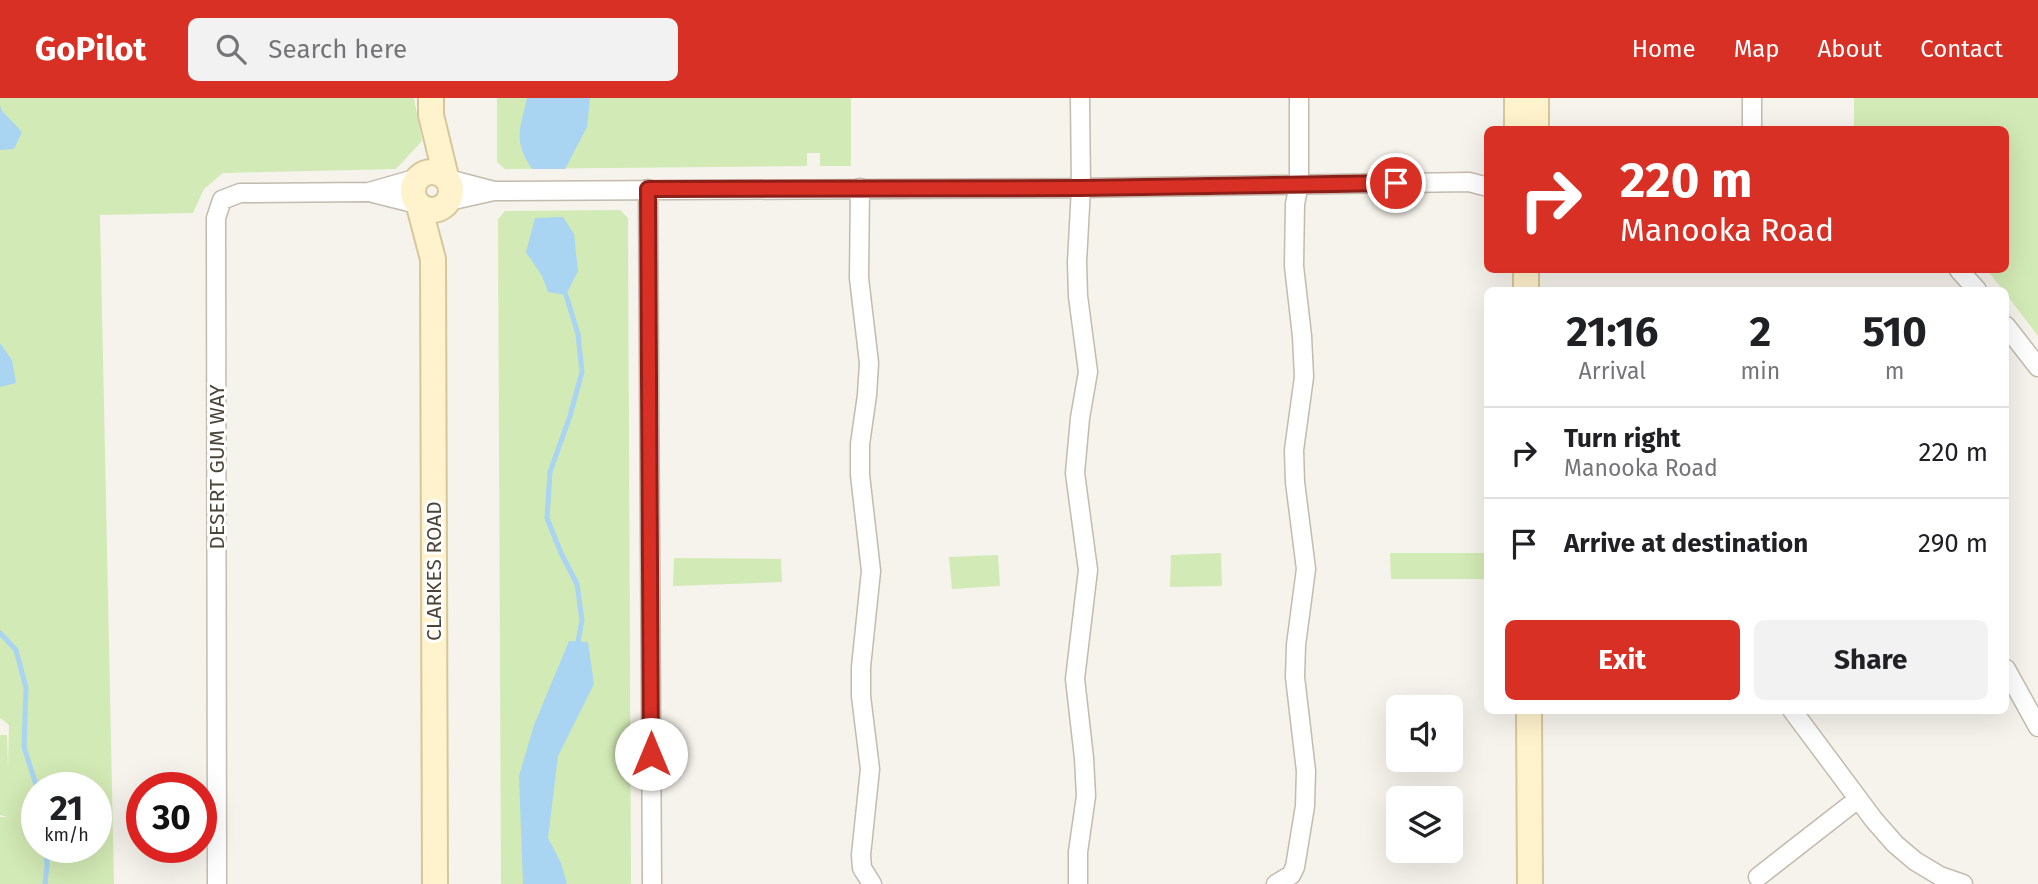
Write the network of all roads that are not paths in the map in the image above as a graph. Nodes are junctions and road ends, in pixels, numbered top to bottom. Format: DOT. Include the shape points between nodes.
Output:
graph roads {
  1 [pos="1080,98"];
  2 [pos="1298,98"];
  3 [pos="1517,98"];
  4 [pos="1536,98"];
  5 [pos="1752,98"];
  6 [pos="431,106"];
  7 [pos="1517,126"];
  8 [pos="1536,126"];
  9 [pos="1752,126"];
  10 [pos="1484,178"];
  11 [pos="1469,182"];
  12 [pos="1299,184"];
  13 [pos="438,186"];
  14 [pos="1484,186"];
  15 [pos="860,188"];
  16 [pos="1081,188"];
  17 [pos="648,189"];
  18 [pos="369,192"];
  19 [pos="418,205"];
  20 [pos="433,259"];
  21 [pos="1962,273"];
  22 [pos="1974,287"];
  23 [pos="2009,330"];
  24 [pos="2038,368"];
  25 [pos="2009,674"];
  26 [pos="1529,714"];
  27 [pos="1795,714"];
  28 [pos="2038,727"];
  29 [pos="1858,799"];
  30 [pos="1758,877"];
  31 [pos="217,884"];
  32 [pos="435,884"];
  33 [pos="652,884"];
  34 [pos="872,884"];
  35 [pos="1078,884"];
  36 [pos="1276,884"];
  37 [pos="1530,884"];
  38 [pos="1963,884"];
  1 -- 16 [label="street"];
  2 -- 12 [label="street"];
  3 -- 7 [label="street"];
  4 -- 8 [label="street"];
  5 -- 9 [label="street"];
  6 -- 13 [label="street, CLARKES ROAD" via="423,146"];
  10 -- 11 [label="street"];
  11 -- 12 [label="street"];
  11 -- 14 [label="street"];
  12 -- 16 [label="street"];
  12 -- 36 [label="street" via="1294,266 1304,377 1294,450 1306,569 1295,677 1306,806 1295,867"];
  13 -- 17 [label="street" via="494,191"];
  13 -- 18 [label="street, DESERT GUM WAY"];
  13 -- 19 [label="street" via="431,211"];
  13 -- 20 [label="street, CLARKES ROAD"];
  15 -- 16 [label="street"];
  15 -- 17 [label="street"];
  15 -- 34 [label="street" via="859,278 869,363 860,475 872,572 861,667 870,769 861,855 862,868"];
  16 -- 35 [label="street" via="1078,296 1088,372 1075,473 1088,570 1075,679 1086,796"];
  17 -- 33 [label="street"];
  18 -- 19 [label="street, DESERT GUM WAY"];
  18 -- 31 [label="street, DESERT GUM WAY" via="240,193 222,200 216,218"];
  19 -- 20 [label="street, CLARKES ROAD"];
  20 -- 32 [label="street, CLARKES ROAD"];
  21 -- 22 [label="street"];
  23 -- 24 [label="street"];
  25 -- 28 [label="street"];
  26 -- 37 [label="street"];
  27 -- 29 [label="street"];
  29 -- 30 [label="street"];
  29 -- 38 [label="street" via="1915,861"];
}
